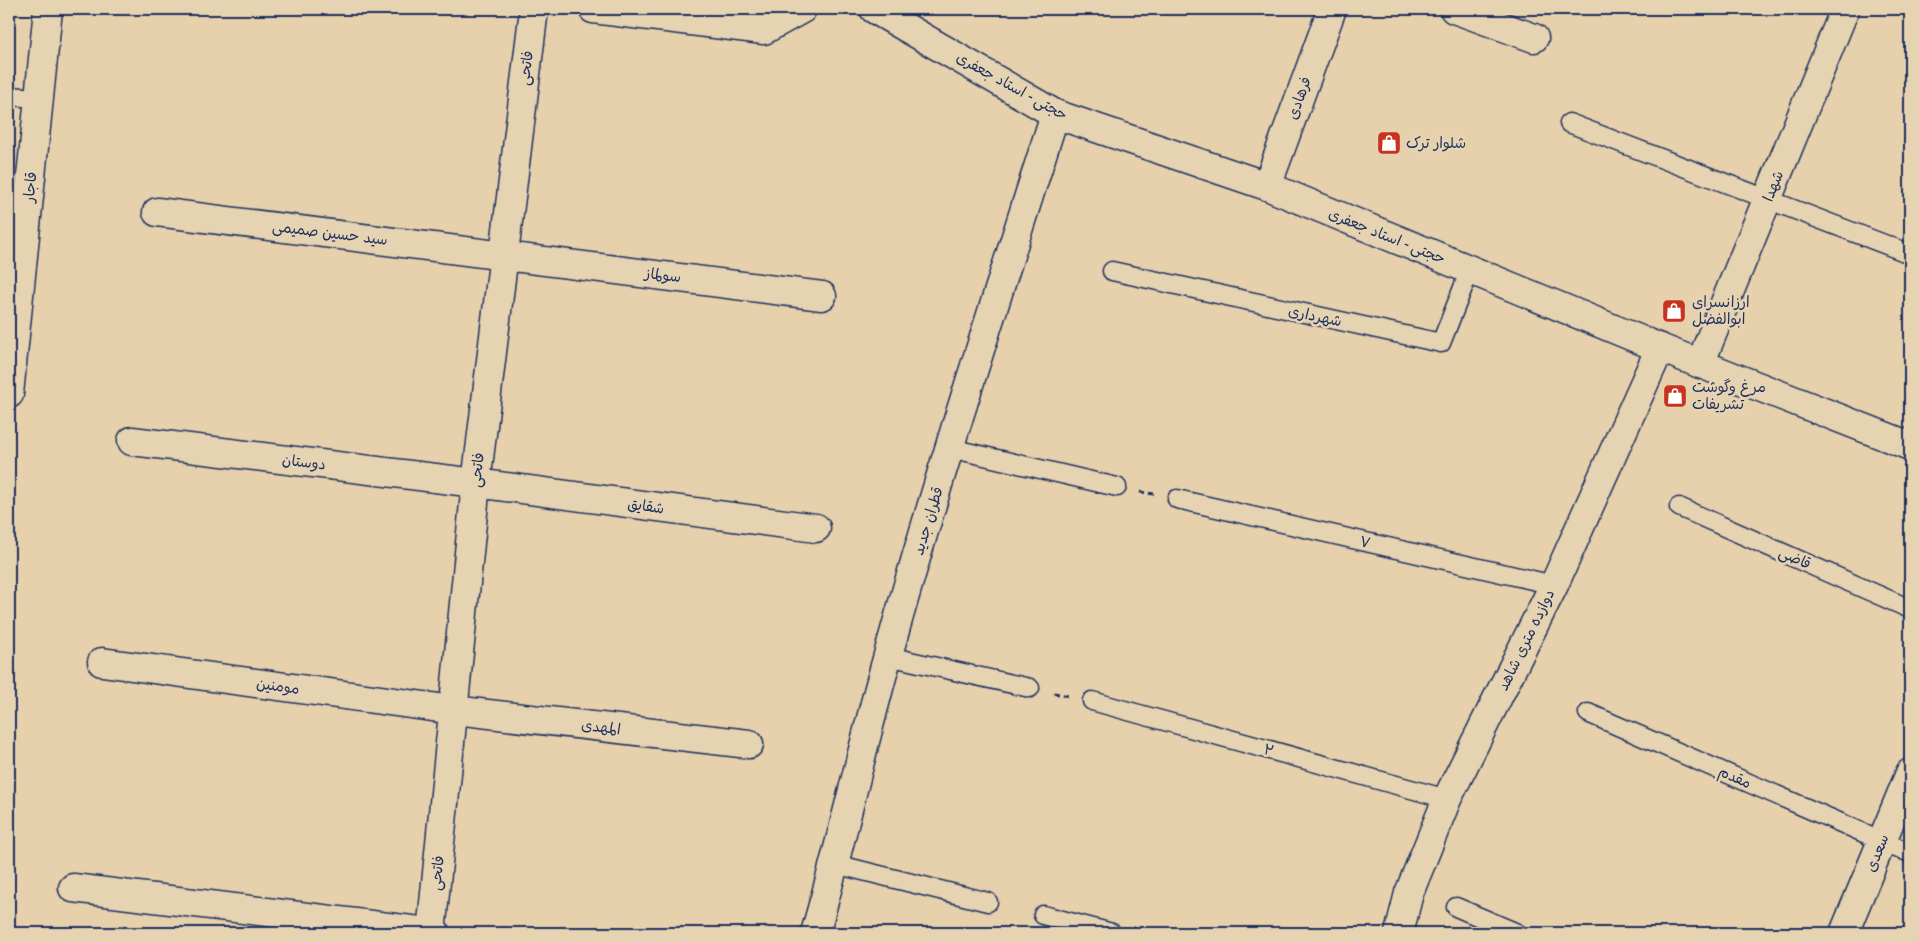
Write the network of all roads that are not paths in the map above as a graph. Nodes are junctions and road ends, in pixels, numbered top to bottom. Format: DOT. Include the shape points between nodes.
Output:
graph roads {
  1 [pos="48,9"];
  2 [pos="534,9"];
  3 [pos="593,9"];
  4 [pos="802,9"];
  5 [pos="874,9"];
  6 [pos="1332,9"];
  7 [pos="1454,9"];
  8 [pos="1846,9"];
  9 [pos="1534,38"];
  10 [pos="9,96"];
  11 [pos="39,98"];
  12 [pos="1055,114"];
  13 [pos="1569,123"];
  14 [pos="1266,186"];
  15 [pos="1768,199"];
  16 [pos="157,212"];
  17 [pos="1910,254"];
  18 [pos="503,255"];
  19 [pos="1470,270"];
  20 [pos="1112,271"];
  21 [pos="822,296"];
  22 [pos="13,313"];
  23 [pos="1660,348"];
  24 [pos="1700,364"];
  25 [pos="9,394"];
  26 [pos="132,441"];
  27 [pos="1910,446"];
  28 [pos="950,448"];
  29 [pos="476,483"];
  30 [pos="1117,487"];
  31 [pos="1177,499"];
  32 [pos="1679,507"];
  33 [pos="816,528"];
  34 [pos="1554,585"];
  35 [pos="1910,609"];
  36 [pos="888,656"];
  37 [pos="102,662"];
  38 [pos="1030,688"];
  39 [pos="1092,701"];
  40 [pos="454,710"];
  41 [pos="1588,713"];
  42 [pos="749,744"];
  43 [pos="1910,773"];
  44 [pos="1447,799"];
  45 [pos="1882,841"];
  46 [pos="1910,853"];
  47 [pos="835,864"];
  48 [pos="73,888"];
  49 [pos="988,902"];
  50 [pos="1456,907"];
  51 [pos="1043,915"];
  52 [pos="431,933"];
  53 [pos="436,933"];
  54 [pos="815,933"];
  55 [pos="1112,933"];
  56 [pos="1399,933"];
  57 [pos="1517,933"];
  58 [pos="1844,933"];
  1 -- 11 [label="street, قاجار"];
  2 -- 18 [label="street, فاتحی"];
  3 -- 4 [label="street" via="764,30"];
  5 -- 12 [label="street, حجتی - استاد جعفری"];
  6 -- 14 [label="street, فرهادی"];
  7 -- 9 [label="street"];
  8 -- 15 [label="street, شهدا"];
  10 -- 11 [label="lane"];
  11 -- 22 [label="street, قاجار"];
  12 -- 14 [label="street, حجتی - استاد جعفری"];
  12 -- 28 [label="street, قطران جدید"];
  13 -- 15 [label="lane"];
  14 -- 19 [label="street, حجتی - استاد جعفری"];
  15 -- 17 [label="lane"];
  15 -- 24 [label="street, شهدا"];
  16 -- 18 [label="street, سید حسین صمیمی"];
  18 -- 21 [label="street, سولماز"];
  18 -- 29 [label="street, فاتحی"];
  19 -- 20 [label="lane, شهرداری" via="1441,343"];
  19 -- 23 [label="street, حجتی - استاد جعفری"];
  22 -- 25 [label="street, قاجار"];
  23 -- 24 [label="street, حجتی - استاد جعفری"];
  23 -- 34 [label="street, دوازده متری شاهد"];
  24 -- 27 [label="street, حجتی - استاد جعفری"];
  26 -- 29 [label="street, دوستان"];
  28 -- 30 [label="lane"];
  28 -- 36 [label="street, قطران جدید"];
  29 -- 33 [label="street, شقایق"];
  29 -- 40 [label="street, فاتحی"];
  31 -- 34 [label="lane, ۷"];
  32 -- 35 [label="lane, قاضی"];
  34 -- 44 [label="street, دوازده متری شاهد"];
  36 -- 38 [label="lane"];
  36 -- 47 [label="street, قطران جدید"];
  37 -- 40 [label="street, مومنین"];
  39 -- 44 [label="lane, ۲"];
  40 -- 42 [label="street, المهدی"];
  40 -- 52 [label="street, فاتحی"];
  41 -- 45 [label="lane, مقدم"];
  43 -- 45 [label="street, سعدی"];
  44 -- 56 [label="street, دوازده متری شاهد" via="1409,893"];
  45 -- 46 [label="lane, مقدم"];
  45 -- 58 [label="street, سعدی"];
  47 -- 49 [label="lane"];
  47 -- 54 [label="street, قطران جدید"];
  48 -- 52 [label="street"];
  50 -- 57 [label="lane"];
  51 -- 55 [label="lane"];
  52 -- 53 [label="street"];
}
